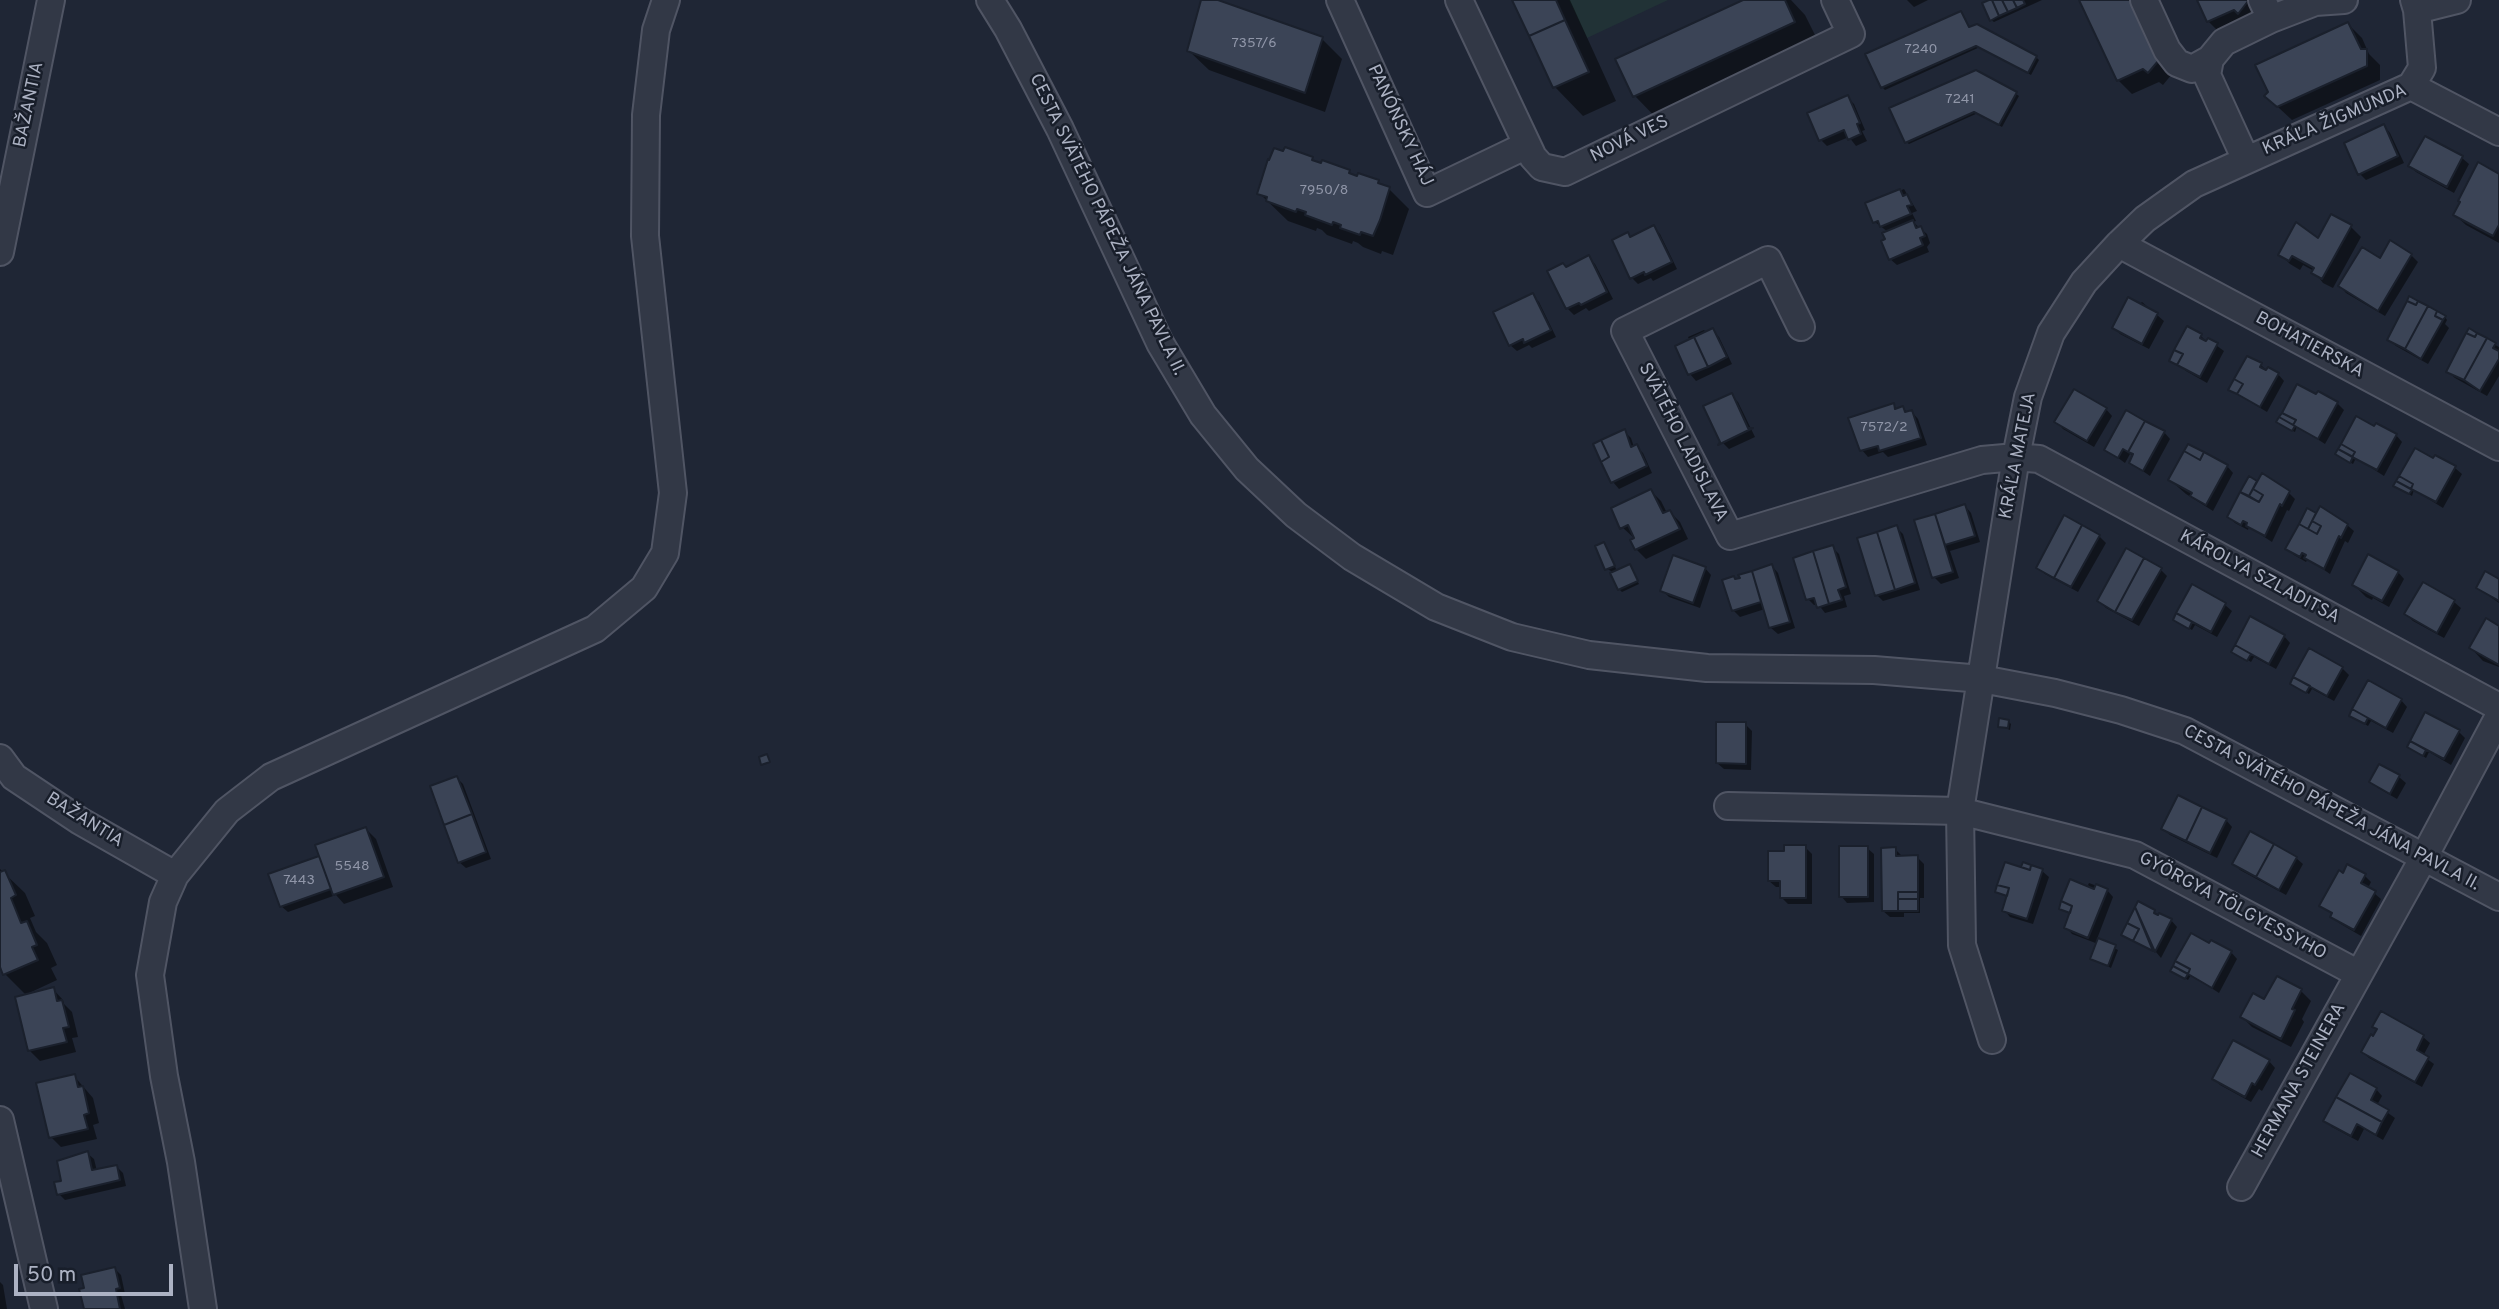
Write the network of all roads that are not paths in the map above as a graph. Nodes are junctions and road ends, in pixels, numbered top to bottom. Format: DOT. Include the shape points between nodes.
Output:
graph roads {
  1 [pos="51,0"];
  2 [pos="666,0"];
  3 [pos="990,0"];
  4 [pos="1340,0"];
  5 [pos="1460,0"];
  6 [pos="1835,0"];
  7 [pos="2144,0"];
  8 [pos="2344,0"];
  9 [pos="2457,0"];
  10 [pos="2416,5"];
  11 [pos="2266,10"];
  12 [pos="2210,59"];
  13 [pos="2411,86"];
  14 [pos="2499,132"];
  15 [pos="1527,145"];
  16 [pos="2246,160"];
  17 [pos="7,184"];
  18 [pos="2119,244"];
  19 [pos="0,252"];
  20 [pos="1801,327"];
  21 [pos="2499,447"];
  22 [pos="2016,457"];
  23 [pos="1982,679"];
  24 [pos="2499,707"];
  25 [pos="2499,716"];
  26 [pos="0,758"];
  27 [pos="1728,806"];
  28 [pos="1960,811"];
  29 [pos="2424,857"];
  30 [pos="175,875"];
  31 [pos="2499,897"];
  32 [pos="2359,974"];
  33 [pos="1992,1040"];
  34 [pos="0,1120"];
  35 [pos="2241,1187"];
  36 [pos="44,1309"];
  37 [pos="202,1309"];
  1 -- 17 [label="street, BAŽANTIA"];
  2 -- 30 [label="street" via="656,30 646,115 645,236 673,493 665,553 643,588 595,629 271,777 227,811"];
  3 -- 23 [label="street, CESTA SVÄTÉHO PÁPEŽA JÁNA PAVLA II." via="1060,130 1160,343 1203,415 1247,469 1296,515 1352,557 1436,607 1512,637 1589,655 1707,668 1874,670"];
  4 -- 15 [label="street, PANÓNSKY HÁJ" via="1427,193"];
  5 -- 15 [label="street, NOVÁ VES"];
  6 -- 15 [label="street, NOVÁ VES" via="1851,34 1565,172 1542,167"];
  7 -- 12 [label="street" via="2177,63 2192,69"];
  8 -- 11 [label="street"];
  9 -- 10 [label="street"];
  10 -- 13 [label="street" via="2422,68"];
  11 -- 12 [label="street" via="2224,42"];
  12 -- 16 [label="street" via="2207,75"];
  13 -- 14 [label="street, KRÁĽA ŽIGMUNDA"];
  13 -- 16 [label="street, KRÁĽA ŽIGMUNDA"];
  16 -- 18 [label="street, KRÁĽA MATEJA" via="2194,184"];
  17 -- 19 [label="street, BAŽANTIA"];
  18 -- 21 [label="street, BOHATIERSKA"];
  18 -- 22 [label="street, KRÁĽA MATEJA" via="2084,282 2051,333 2028,397"];
  20 -- 22 [label="street, SVÄTÉHO LADISLAVA" via="1768,260 1625,331 1730,536 1982,460"];
  22 -- 23 [label="street, KRÁĽA MATEJA"];
  22 -- 24 [label="street, KÁROLYA SZLADITSA" via="2039,459"];
  23 -- 28 [label="street, KRÁĽA MATEJA"];
  23 -- 29 [label="street, CESTA SVÄTÉHO PÁPEŽA JÁNA PAVLA II." via="2108,706 2185,731"];
  25 -- 29 [label="street, HERMANA STEINERA"];
  26 -- 30 [label="street, BAŽANTIA" via="14,777 79,821"];
  27 -- 28 [label="street, GYÖRGYA TÖLGYESSYHO"];
  28 -- 32 [label="street, GYÖRGYA TÖLGYESSYHO" via="2135,855"];
  28 -- 33 [label="street, KRÁĽA MATEJA" via="1962,945"];
  29 -- 31 [label="street, CESTA SVÄTÉHO PÁPEŽA JÁNA PAVLA II."];
  29 -- 32 [label="street, HERMANA STEINERA"];
  30 -- 37 [label="street" via="163,902 150,975"];
  32 -- 35 [label="street, HERMANA STEINERA"];
  34 -- 36 [label="street"];
}
